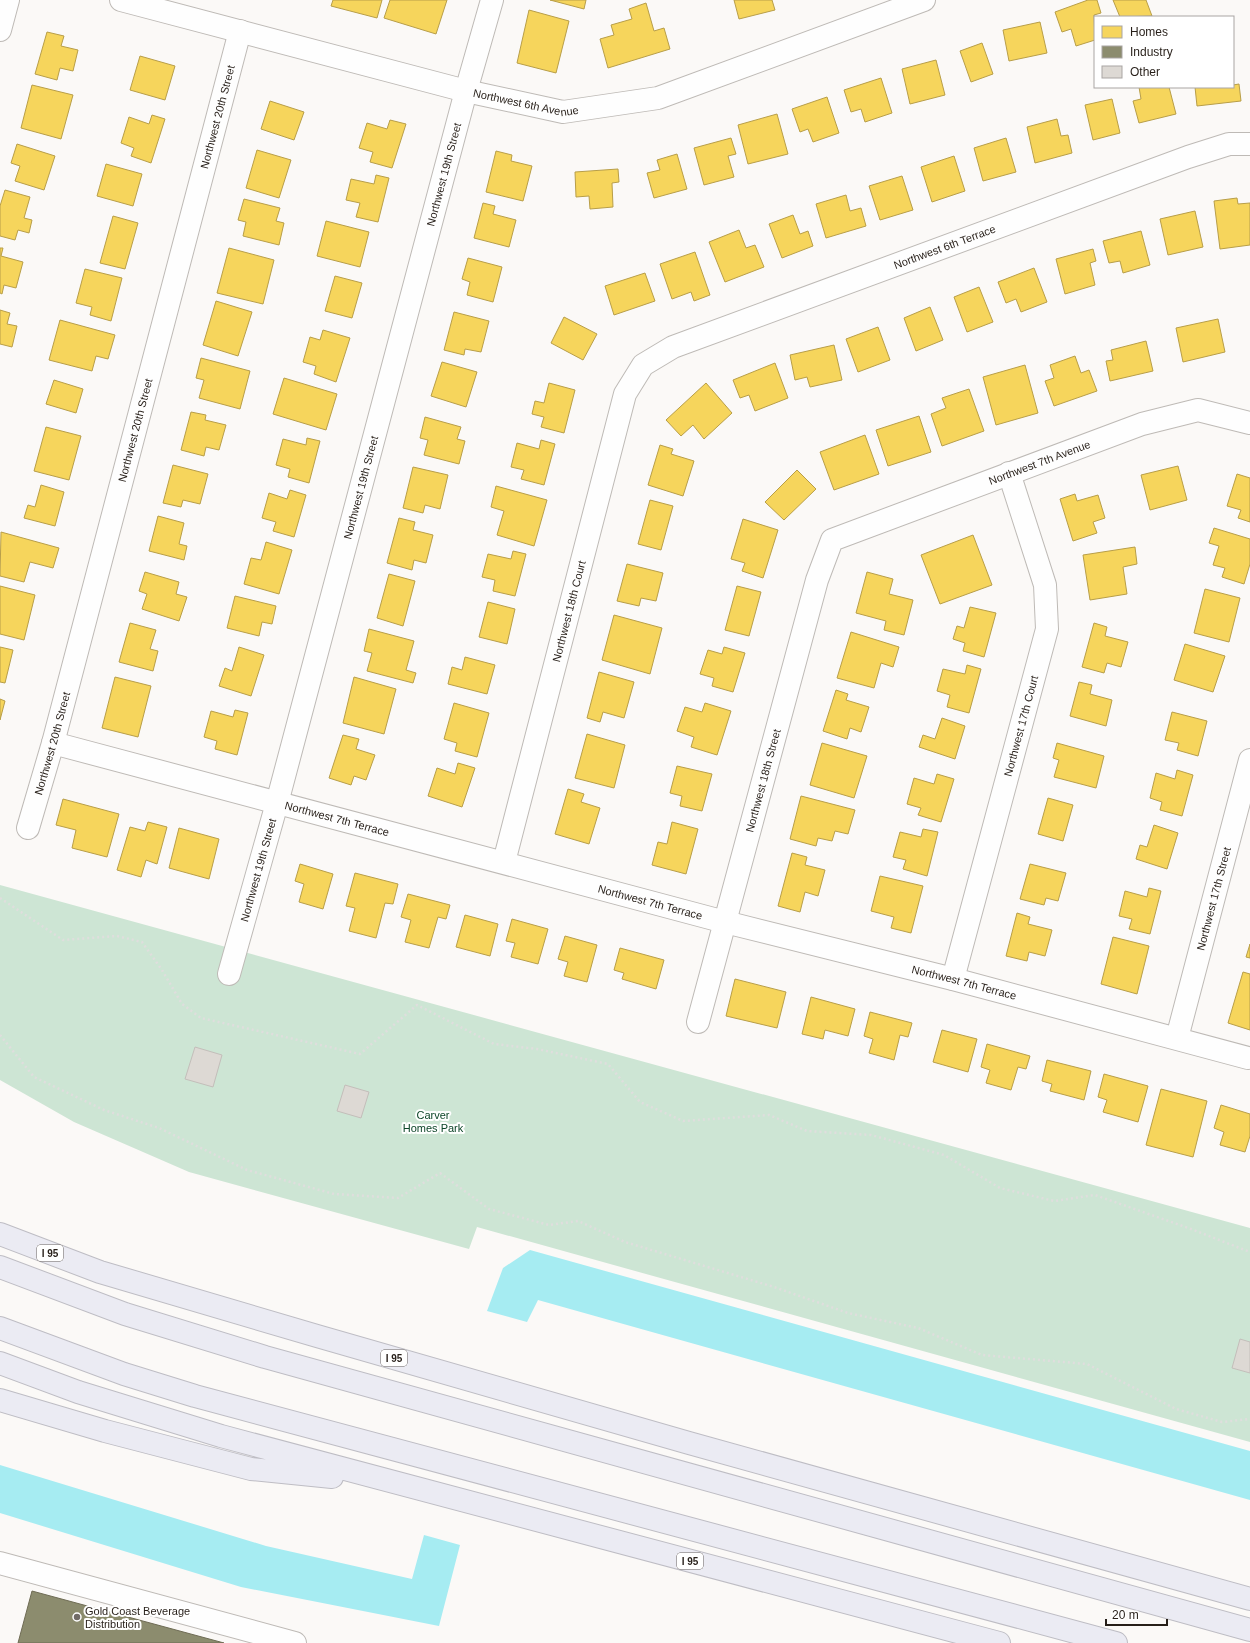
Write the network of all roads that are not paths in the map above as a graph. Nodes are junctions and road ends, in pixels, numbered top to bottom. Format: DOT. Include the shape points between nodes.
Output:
graph roads {
  1 [pos="8,0"];
  2 [pos="121,0"];
  3 [pos="492,0"];
  4 [pos="924,0"];
  5 [pos="0,30"];
  6 [pos="240,31"];
  7 [pos="466,91"];
  8 [pos="1250,144"];
  9 [pos="643,365"];
  10 [pos="1250,424"];
  11 [pos="1009,473"];
  12 [pos="832,540"];
  13 [pos="53,743"];
  14 [pos="1250,760"];
  15 [pos="277,804"];
  16 [pos="28,828"];
  17 [pos="504,862"];
  18 [pos="725,922"];
  19 [pos="230,974"];
  20 [pos="953,979"];
  21 [pos="698,1022"];
  22 [pos="1177,1038"];
  23 [pos="1248,1058"];
  24 [pos="0,1218"];
  25 [pos="0,1234"];
  26 [pos="0,1267"];
  27 [pos="100,1272"];
  28 [pos="0,1328"];
  29 [pos="0,1363"];
  30 [pos="0,1400"];
  31 [pos="401,1484"];
  32 [pos="0,1563"];
  33 [pos="1250,1599"];
  34 [pos="1250,1630"];
  35 [pos="295,1643"];
  36 [pos="999,1643"];
  37 [pos="1116,1643"];
  1 -- 5 [label="street"];
  2 -- 6 [label="street, Northwest 6th Avenue"];
  3 -- 7 [label="street, Northwest 19th Street"];
  4 -- 7 [label="street, Northwest 6th Avenue" via="658,98 563,112"];
  6 -- 7 [label="street, Northwest 6th Avenue"];
  6 -- 13 [label="street, Northwest 20th Street"];
  7 -- 15 [label="street, Northwest 19th Street"];
  8 -- 9 [label="street, Northwest 6th Terrace" via="1229,144 1188,157 673,347"];
  9 -- 17 [label="street, Northwest 18th Court" via="625,394"];
  10 -- 11 [label="street, Northwest 7th Avenue" via="1198,410 1142,424"];
  11 -- 12 [label="street, Northwest 7th Avenue"];
  11 -- 20 [label="street, Northwest 17th Court" via="1045,585 1047,629"];
  12 -- 18 [label="street, Northwest 18th Street" via="817,580"];
  13 -- 15 [label="street, Northwest 7th Terrace"];
  13 -- 16 [label="street, Northwest 20th Street"];
  14 -- 22 [label="street, Northwest 17th Street"];
  15 -- 17 [label="street, Northwest 7th Terrace"];
  15 -- 19 [label="street, Northwest 19th Street"];
  17 -- 18 [label="street, Northwest 7th Terrace"];
  18 -- 20 [label="street, Northwest 7th Terrace"];
  18 -- 21 [label="street, Northwest 18th Street"];
  20 -- 22 [label="street, Northwest 7th Terrace"];
  22 -- 23 [label="street, Northwest 7th Terrace"];
  24 -- 27 [label="highway"];
  25 -- 27 [label="highway, I 95"];
  26 -- 34 [label="highway" via="125,1314 266,1357"];
  27 -- 33 [label="highway, I 95" via="688,1443"];
  28 -- 37 [label="highway" via="124,1374 202,1398"];
  29 -- 31 [label="highway, I 95" via="145,1414"];
  30 -- 31 [label="highway" via="251,1469"];
  31 -- 36 [label="highway, I 95"];
  32 -- 35 [label="street"];
}
